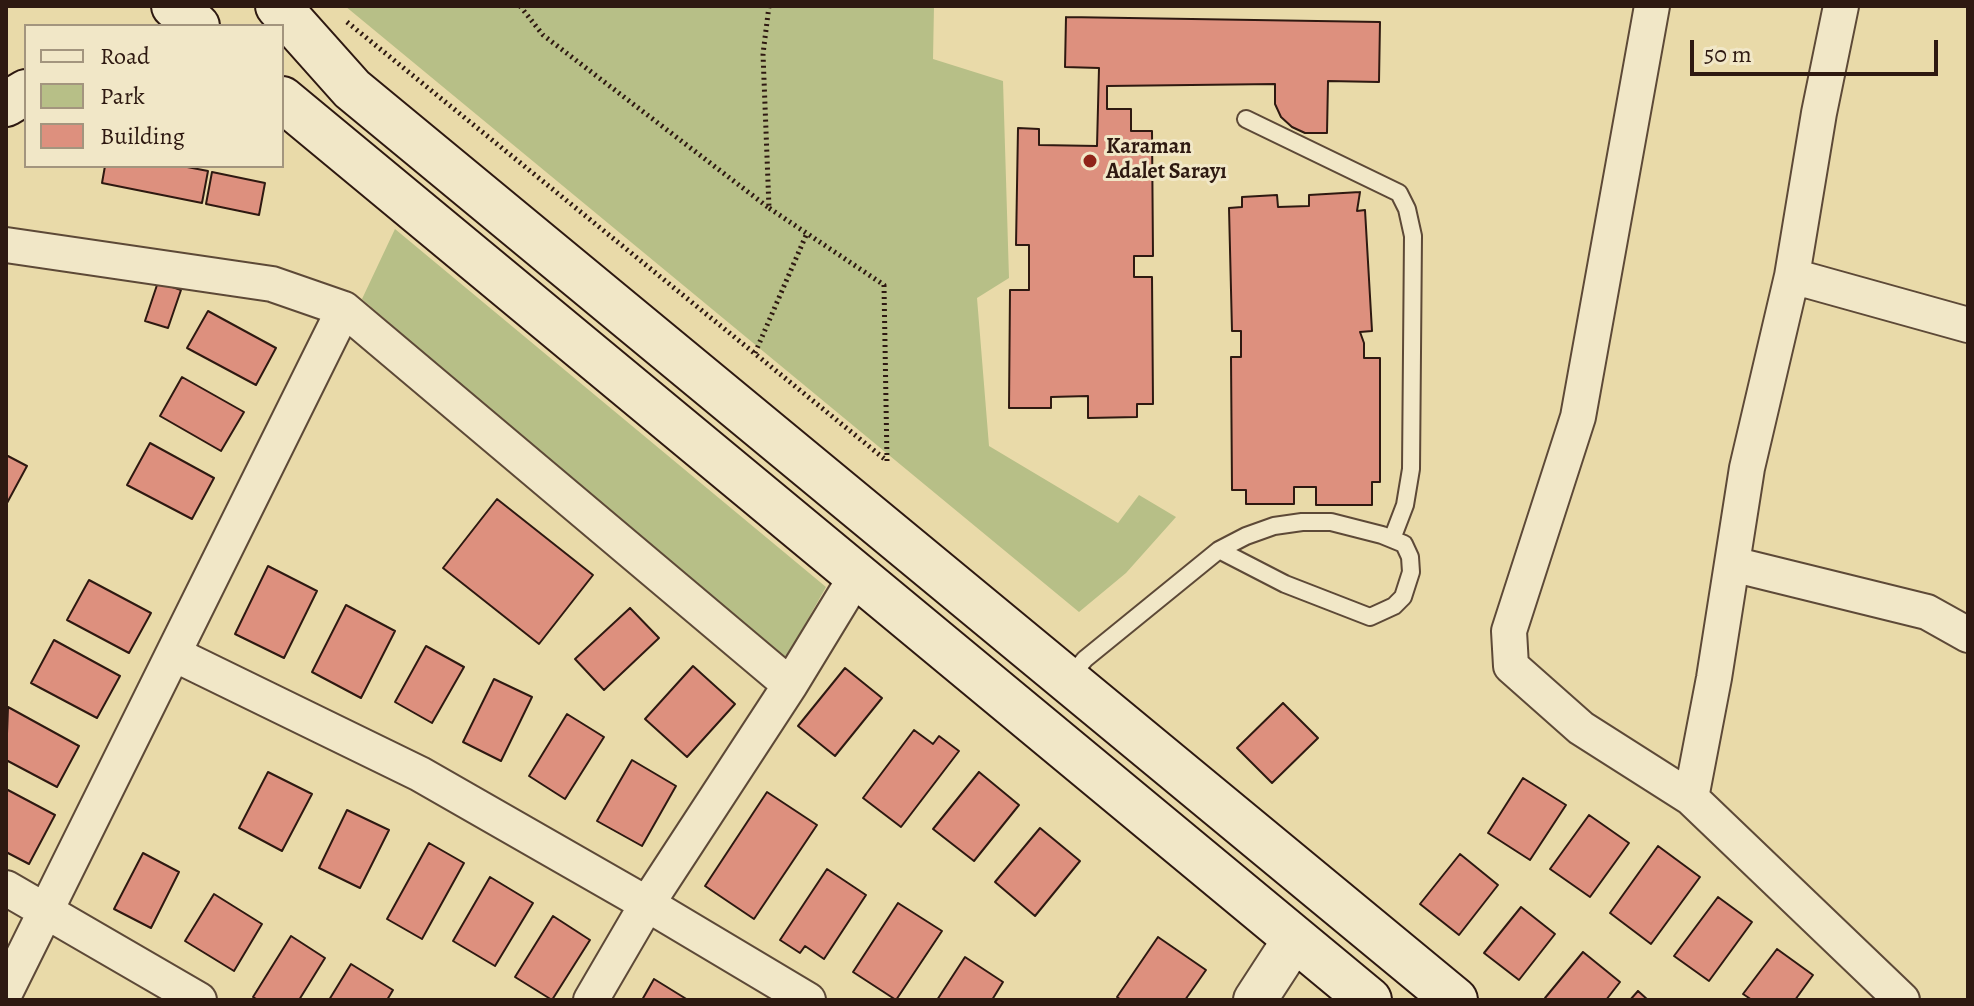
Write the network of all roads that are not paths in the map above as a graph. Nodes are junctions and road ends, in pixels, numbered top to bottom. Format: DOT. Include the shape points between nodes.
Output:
graph roads {
  1 [pos="174,6"];
  2 [pos="278,6"];
  3 [pos="1652,6"];
  4 [pos="1841,6"];
  5 [pos="195,24"];
  6 [pos="24,93"];
  7 [pos="284,101"];
  8 [pos="6,104"];
  9 [pos="1246,119"];
  10 [pos="6,245"];
  11 [pos="1792,276"];
  12 [pos="344,309"];
  13 [pos="1968,325"];
  14 [pos="1392,539"];
  15 [pos="1219,550"];
  16 [pos="1732,564"];
  17 [pos="857,575"];
  18 [pos="1968,635"];
  19 [pos="174,654"];
  20 [pos="1068,679"];
  21 [pos="790,685"];
  22 [pos="1691,798"];
  23 [pos="6,888"];
  24 [pos="647,904"];
  25 [pos="45,910"];
  26 [pos="1294,940"];
  27 [pos="6,991"];
  28 [pos="199,1000"];
  29 [pos="591,1000"];
  30 [pos="808,1000"];
  31 [pos="1255,1000"];
  32 [pos="1369,1000"];
  33 [pos="1455,1000"];
  34 [pos="1902,1000"];
  1 -- 5 [label="main road"];
  2 -- 20 [label="main road" via="352,89"];
  3 -- 22 [label="street" via="1578,417 1509,631 1511,666 1581,728"];
  4 -- 11 [label="street"];
  6 -- 8 [label="main road"];
  7 -- 17 [label="main road"];
  9 -- 14 [label="lane" via="1399,193 1407,209 1413,236 1411,469"];
  10 -- 12 [label="street" via="272,284"];
  11 -- 13 [label="street"];
  11 -- 16 [label="street" via="1747,468"];
  12 -- 19 [label="street"];
  12 -- 21 [label="street"];
  14 -- 15 [label="lane" via="1331,522 1302,522 1274,526"];
  14 -- 15 [label="lane" via="1404,544 1410,557 1408,586 1394,606 1370,617 1285,584"];
  15 -- 20 [label="lane" via="1085,659"];
  16 -- 18 [label="street" via="1927,612"];
  16 -- 22 [label="street"];
  17 -- 21 [label="street"];
  17 -- 26 [label="main road"];
  19 -- 24 [label="street" via="420,774"];
  19 -- 25 [label="street"];
  20 -- 33 [label="main road"];
  21 -- 24 [label="street"];
  22 -- 34 [label="street"];
  23 -- 25 [label="street"];
  24 -- 29 [label="street"];
  24 -- 30 [label="street"];
  25 -- 27 [label="street"];
  25 -- 28 [label="street"];
  26 -- 31 [label="street"];
  26 -- 32 [label="main road"];
}
